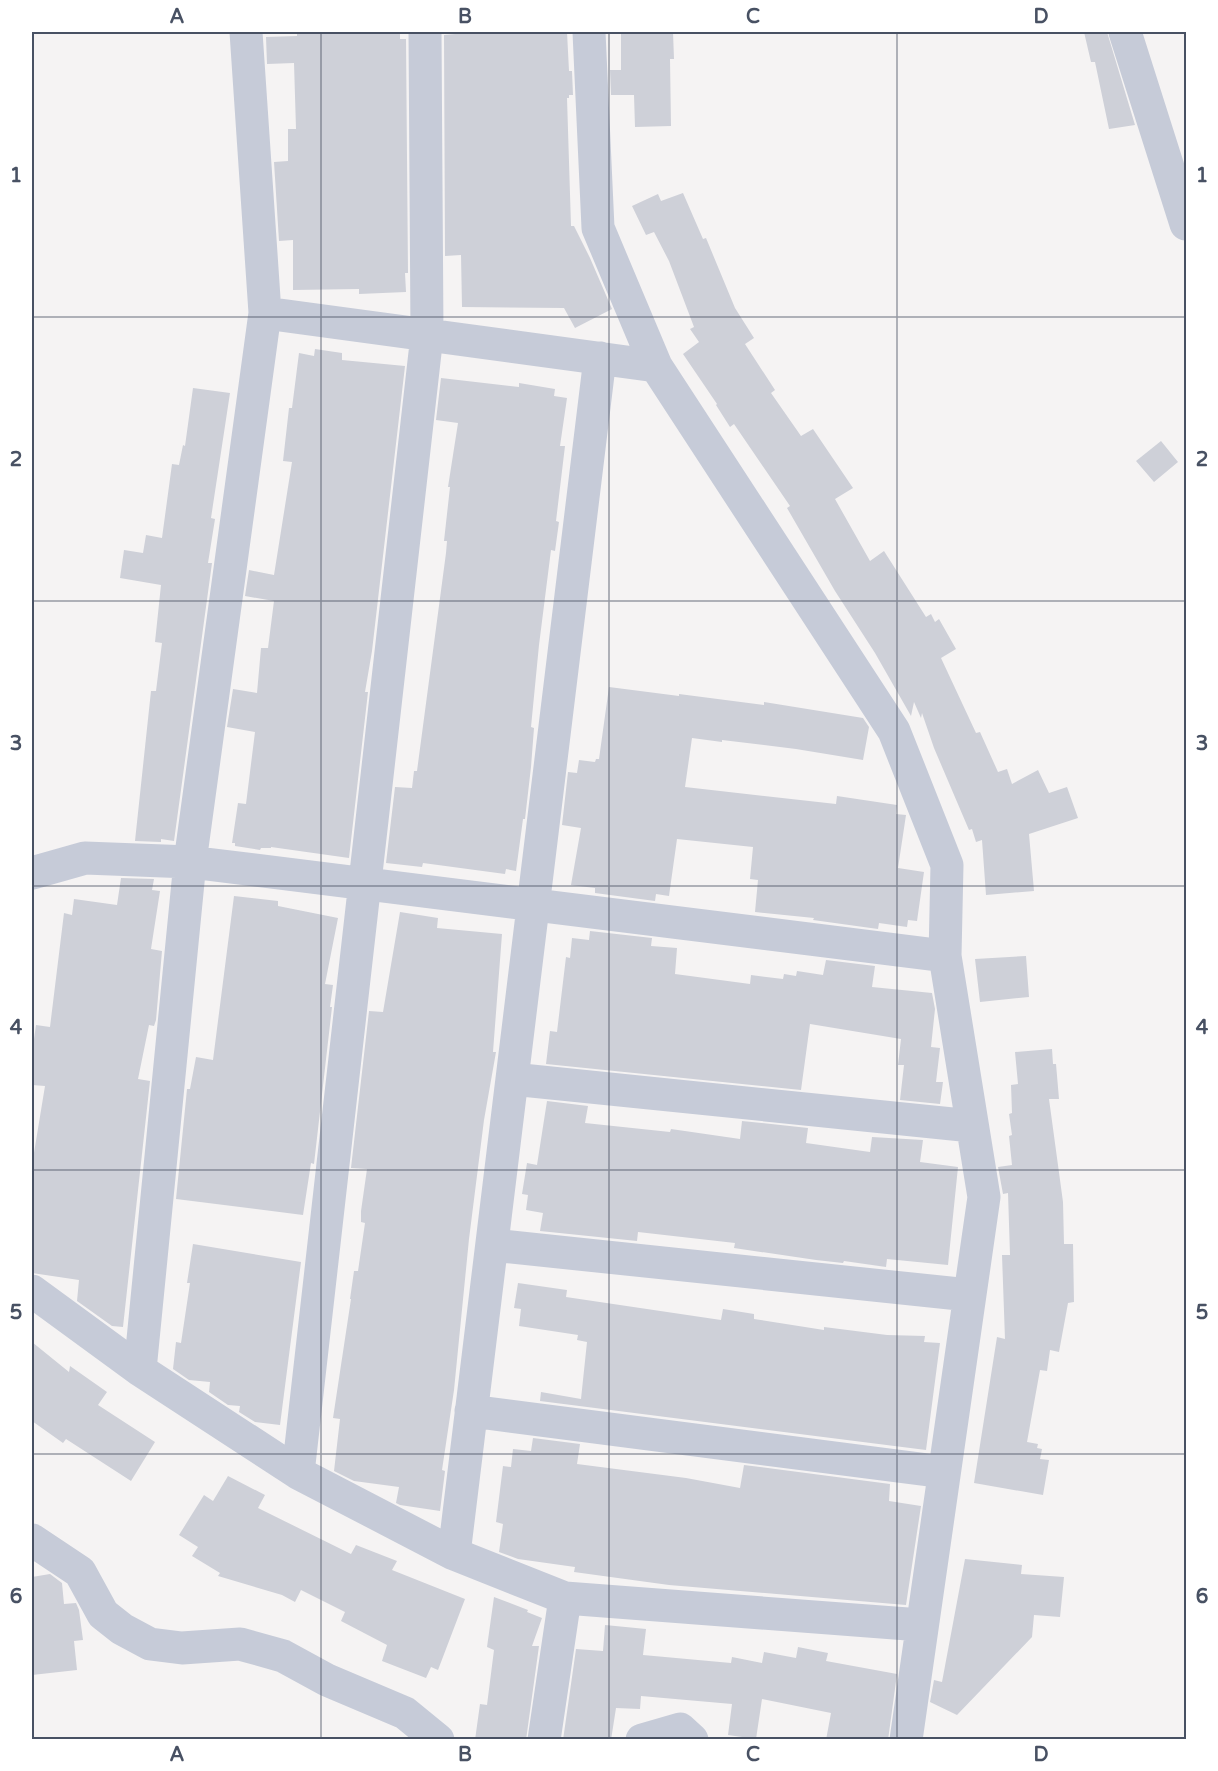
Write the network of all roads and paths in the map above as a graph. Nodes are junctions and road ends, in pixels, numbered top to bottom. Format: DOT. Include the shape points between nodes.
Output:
graph roads {
  1 [pos="246,32"];
  2 [pos="425,32"];
  3 [pos="589,32"];
  4 [pos="1125,32"];
  5 [pos="1186,224"];
  6 [pos="265,313"];
  7 [pos="427,335"];
  8 [pos="600,358"];
  9 [pos="656,366"];
  10 [pos="190,862"];
  11 [pos="32,873"];
  12 [pos="365,884"];
  13 [pos="533,905"];
  14 [pos="945,956"];
  15 [pos="512,1079"];
  16 [pos="972,1126"];
  17 [pos="492,1245"];
  18 [pos="32,1291"];
  19 [pos="969,1295"];
  20 [pos="140,1370"];
  21 [pos="471,1411"];
  22 [pos="944,1472"];
  23 [pos="298,1473"];
  24 [pos="32,1540"];
  25 [pos="454,1554"];
  26 [pos="565,1598"];
  27 [pos="921,1625"];
  28 [pos="438,1740"];
  29 [pos="544,1740"];
  30 [pos="642,1740"];
  31 [pos="692,1740"];
  32 [pos="906,1740"];
  1 -- 6 [label="street"];
  2 -- 7 [label="street"];
  3 -- 9 [label="street" via="598,228"];
  4 -- 5 [label="street"];
  6 -- 7 [label="street"];
  6 -- 10 [label="street"];
  7 -- 8 [label="street"];
  7 -- 12 [label="street"];
  8 -- 9 [label="street"];
  8 -- 13 [label="street"];
  9 -- 14 [label="street" via="894,731 947,865"];
  10 -- 11 [label="street" via="85,858"];
  10 -- 12 [label="street"];
  10 -- 20 [label="street"];
  12 -- 13 [label="street"];
  12 -- 23 [label="street"];
  13 -- 14 [label="street"];
  13 -- 15 [label="street"];
  14 -- 16 [label="street"];
  15 -- 16 [label="street"];
  15 -- 17 [label="street"];
  16 -- 19 [label="street" via="984,1197"];
  17 -- 19 [label="street"];
  17 -- 21 [label="street"];
  18 -- 20 [label="street"];
  19 -- 22 [label="street"];
  20 -- 23 [label="street"];
  21 -- 22 [label="street"];
  21 -- 25 [label="street"];
  22 -- 27 [label="street"];
  23 -- 25 [label="street"];
  24 -- 28 [label="street" via="80,1572 104,1614 150,1644 182,1648 240,1644 283,1656 327,1680 405,1713"];
  25 -- 26 [label="street"];
  26 -- 27 [label="street"];
  26 -- 29 [label="street"];
  27 -- 32 [label="street"];
  30 -- 31 [label="street" via="680,1729"];
}
